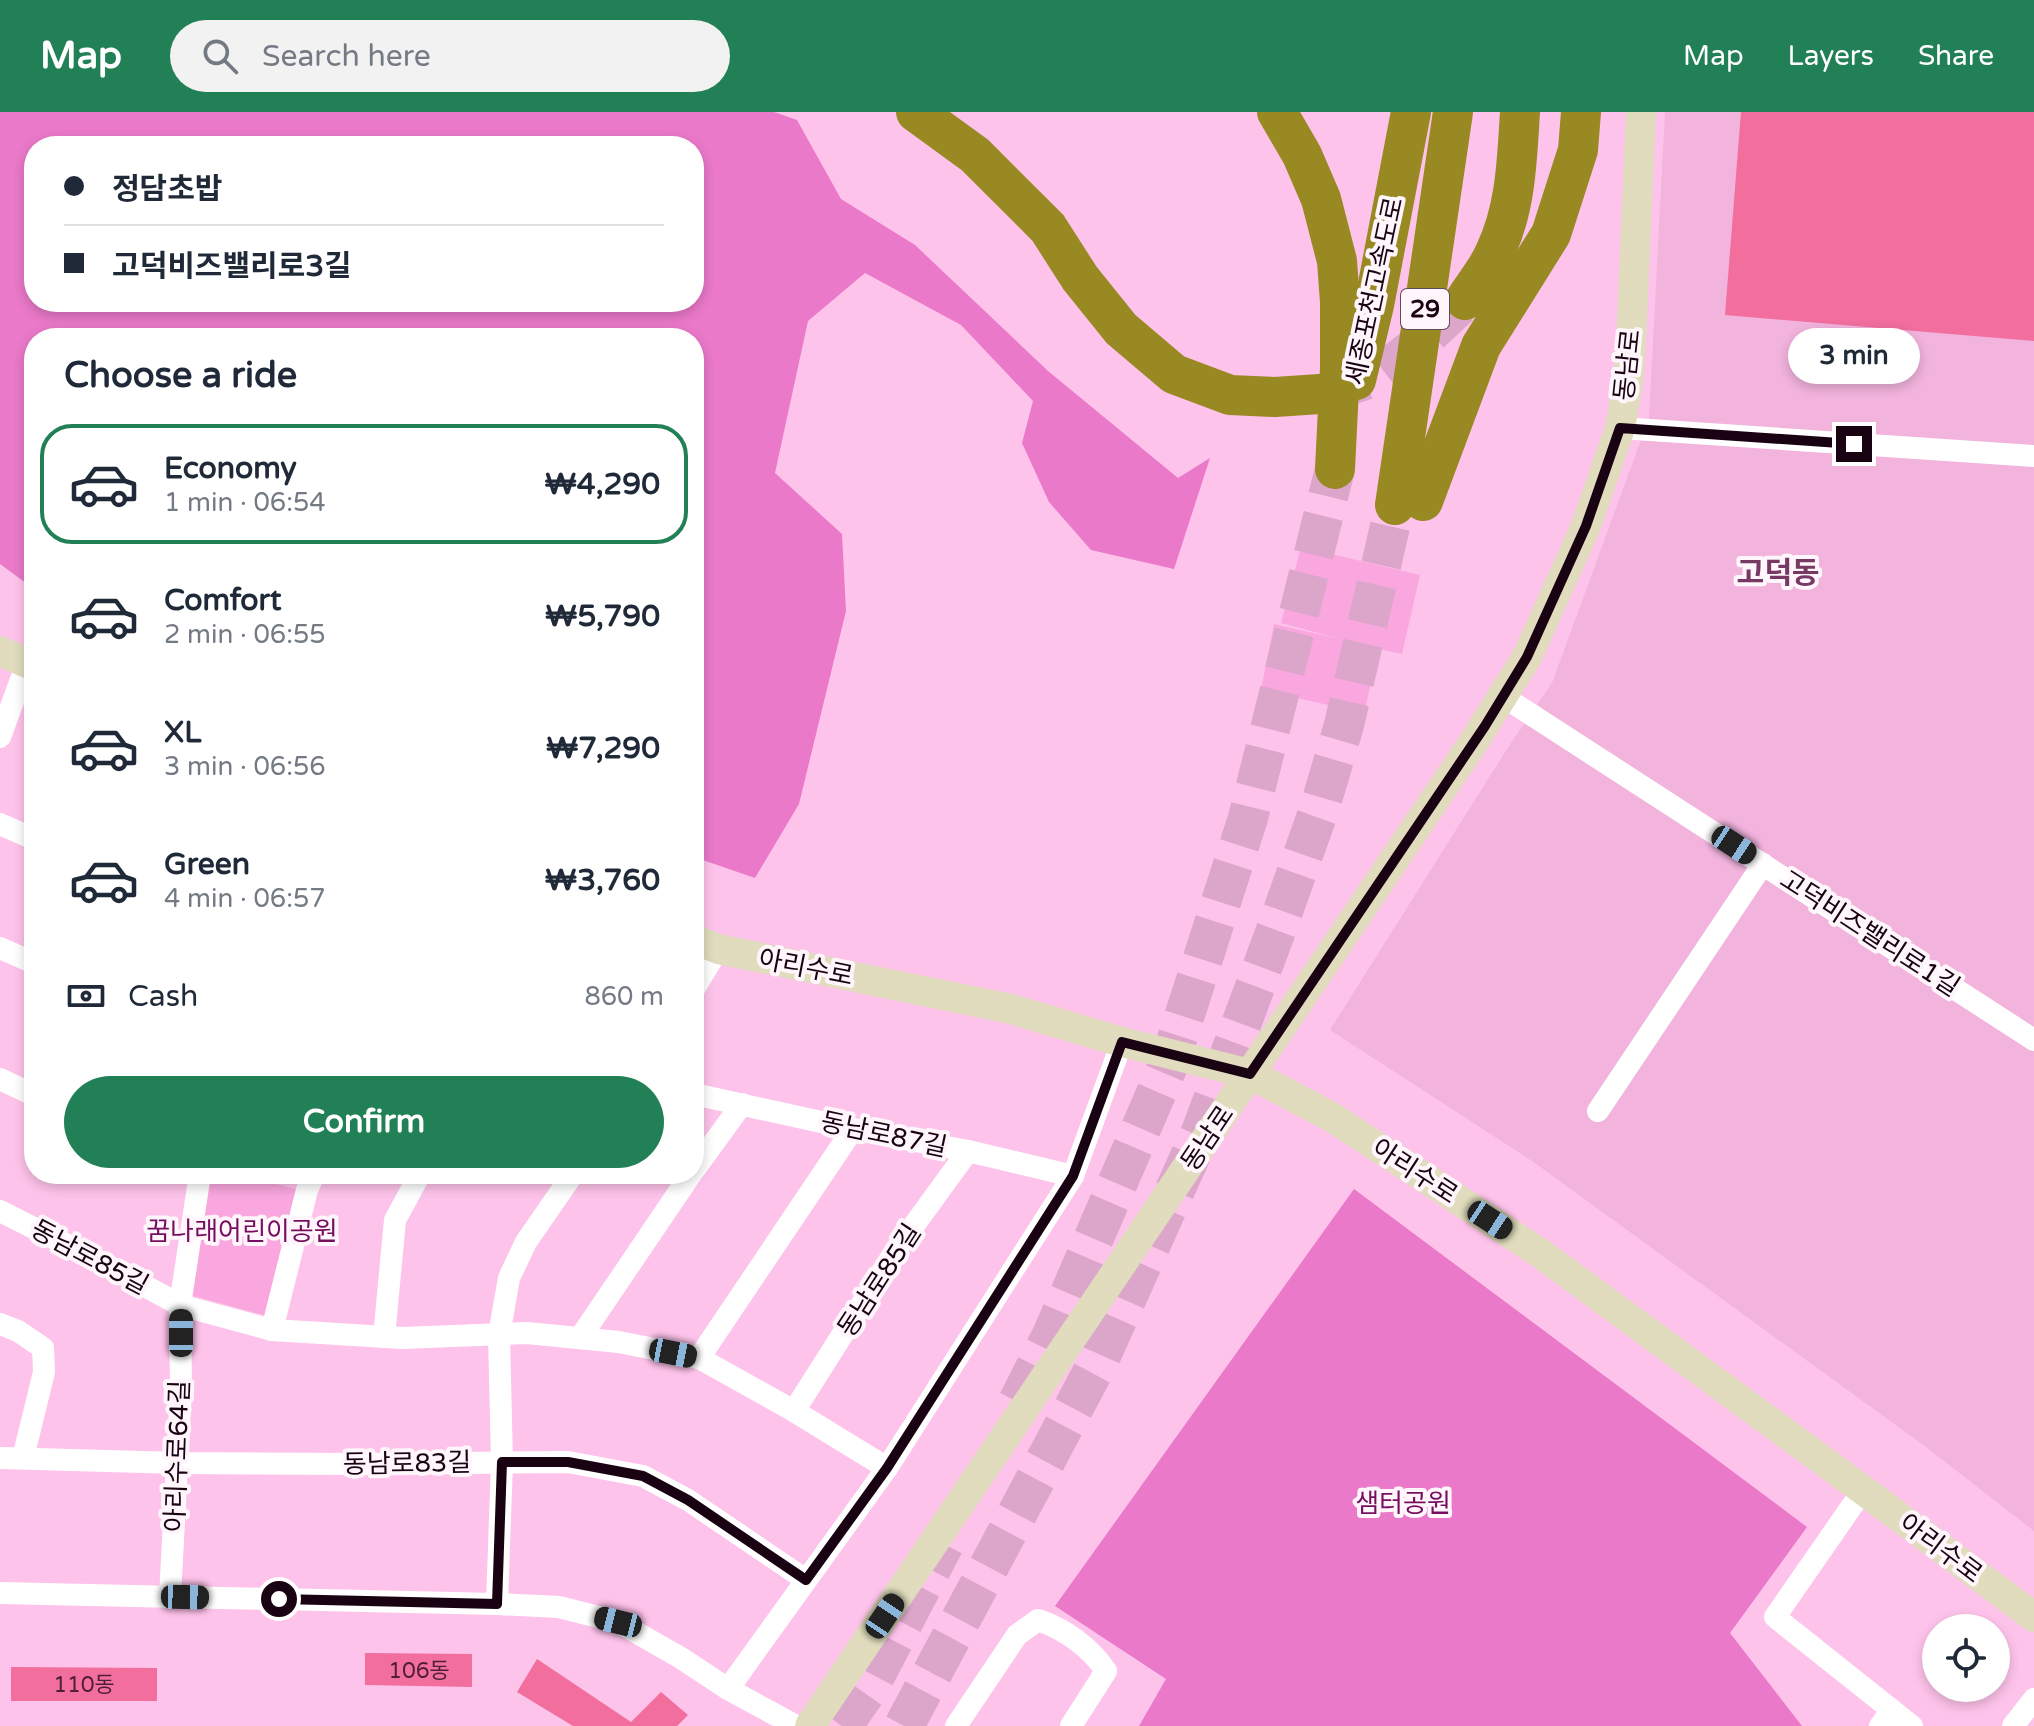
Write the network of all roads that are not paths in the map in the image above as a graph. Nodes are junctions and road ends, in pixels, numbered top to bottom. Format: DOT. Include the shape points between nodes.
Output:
graph roads {
  1 [pos="1277,112"];
  2 [pos="1411,112"];
  3 [pos="1453,112"];
  4 [pos="1520,112"];
  5 [pos="1581,112"];
  6 [pos="1641,112"];
  7 [pos="915,116"];
  8 [pos="1465,300"];
  9 [pos="1320,394"];
  10 [pos="1620,428"];
  11 [pos="2034,456"];
  12 [pos="20,660"];
  13 [pos="1504,697"];
  14 [pos="0,737"];
  15 [pos="0,824"];
  16 [pos="24,835"];
  17 [pos="1763,864"];
  18 [pos="706,944"];
  19 [pos="0,948"];
  20 [pos="24,959"];
  21 [pos="2034,1040"];
  22 [pos="1122,1042"];
  23 [pos="1250,1074"];
  24 [pos="0,1079"];
  25 [pos="24,1090"];
  26 [pos="704,1096"];
  27 [pos="742,1104"];
  28 [pos="1598,1111"];
  29 [pos="853,1129"];
  30 [pos="968,1151"];
  31 [pos="704,1157"];
  32 [pos="1073,1176"];
  33 [pos="198,1184"];
  34 [pos="310,1184"];
  35 [pos="415,1184"];
  36 [pos="566,1184"];
  37 [pos="685,1184"];
  38 [pos="0,1211"];
  39 [pos="180,1305"];
  40 [pos="0,1324"];
  41 [pos="272,1330"];
  42 [pos="499,1335"];
  43 [pos="384,1337"];
  44 [pos="580,1338"];
  45 [pos="699,1358"];
  46 [pos="794,1411"];
  47 [pos="0,1458"];
  48 [pos="23,1458"];
  49 [pos="502,1462"];
  50 [pos="178,1463"];
  51 [pos="887,1468"];
  52 [pos="1863,1490"];
  53 [pos="806,1580"];
  54 [pos="0,1593"];
  55 [pos="170,1596"];
  56 [pos="497,1604"];
  57 [pos="2034,1617"];
  58 [pos="728,1689"];
  59 [pos="2034,1699"];
  60 [pos="1886,1718"];
  61 [pos="796,1726"];
  62 [pos="810,1726"];
  63 [pos="956,1726"];
  64 [pos="1071,1726"];
  65 [pos="1912,1726"];
  66 [pos="2013,1726"];
  1 -- 2 [label="highway, 세종포천고속도로 / 29" via="1321,199 1337,261 1340,368 1335,469"];
  3 -- 5 [label="highway, 세종포천고속도로 / 29" via="1409,503 1481,346 1551,234 1578,150"];
  4 -- 8 [label="highway" via="1507,220 1495,254"];
  6 -- 10 [label="main road, 동남로" via="1631,344"];
  7 -- 9 [label="highway" via="975,155 1048,228 1121,329 1174,374 1230,395"];
  10 -- 11 [label="street"];
  10 -- 13 [label="main road, 동남로" via="1586,526"];
  12 -- 14 [label="street"];
  13 -- 17 [label="street, 고덕비즈밸리로1길"];
  13 -- 23 [label="main road, 동남로"];
  15 -- 16 [label="street"];
  17 -- 21 [label="street, 고덕비즈밸리로1길"];
  17 -- 28 [label="street"];
  18 -- 22 [label="main road, 아리수로" via="1011,1009"];
  19 -- 20 [label="street"];
  22 -- 23 [label="main road, 아리수로"];
  22 -- 32 [label="street"];
  23 -- 52 [label="main road, 아리수로" via="1330,1116 1540,1253"];
  23 -- 62 [label="main road, 동남로"];
  24 -- 25 [label="street"];
  26 -- 27 [label="street, 동남로87길"];
  27 -- 29 [label="street, 동남로87길"];
  27 -- 31 [label="street"];
  29 -- 30 [label="street, 동남로87길"];
  29 -- 45 [label="street"];
  30 -- 32 [label="street, 동남로87길"];
  30 -- 46 [label="street, 동남로85길" via="896,1250"];
  32 -- 51 [label="street"];
  33 -- 39 [label="street, 아리수로64길"];
  34 -- 41 [label="street"];
  35 -- 43 [label="street" via="395,1220"];
  36 -- 42 [label="street" via="526,1242 509,1278"];
  37 -- 44 [label="street"];
  38 -- 39 [label="street, 동남로85길"];
  39 -- 41 [label="street, 동남로85길"];
  39 -- 50 [label="street, 아리수로64길"];
  40 -- 48 [label="street" via="43,1348 44,1372"];
  41 -- 43 [label="street, 동남로85길"];
  42 -- 43 [label="street, 동남로85길"];
  42 -- 44 [label="street, 동남로85길"];
  42 -- 49 [label="street"];
  44 -- 45 [label="street, 동남로85길"];
  45 -- 46 [label="street, 동남로85길"];
  46 -- 51 [label="street, 동남로85길"];
  47 -- 48 [label="street, 동남로83길"];
  48 -- 50 [label="street, 동남로83길"];
  49 -- 50 [label="street, 동남로83길"];
  49 -- 53 [label="street, 동남로83길" via="568,1462 643,1476"];
  49 -- 56 [label="street"];
  50 -- 55 [label="street, 아리수로64길"];
  51 -- 53 [label="street"];
  52 -- 57 [label="main road, 아리수로"];
  52 -- 60 [label="street" via="1775,1617"];
  53 -- 58 [label="street"];
  54 -- 55 [label="street"];
  55 -- 56 [label="street"];
  56 -- 58 [label="street" via="559,1607 618,1622"];
  58 -- 61 [label="street"];
  59 -- 66 [label="street"];
  60 -- 65 [label="street"];
  63 -- 64 [label="street" via="1017,1635 1038,1620 1057,1626 1098,1658 1106,1671"];
}
